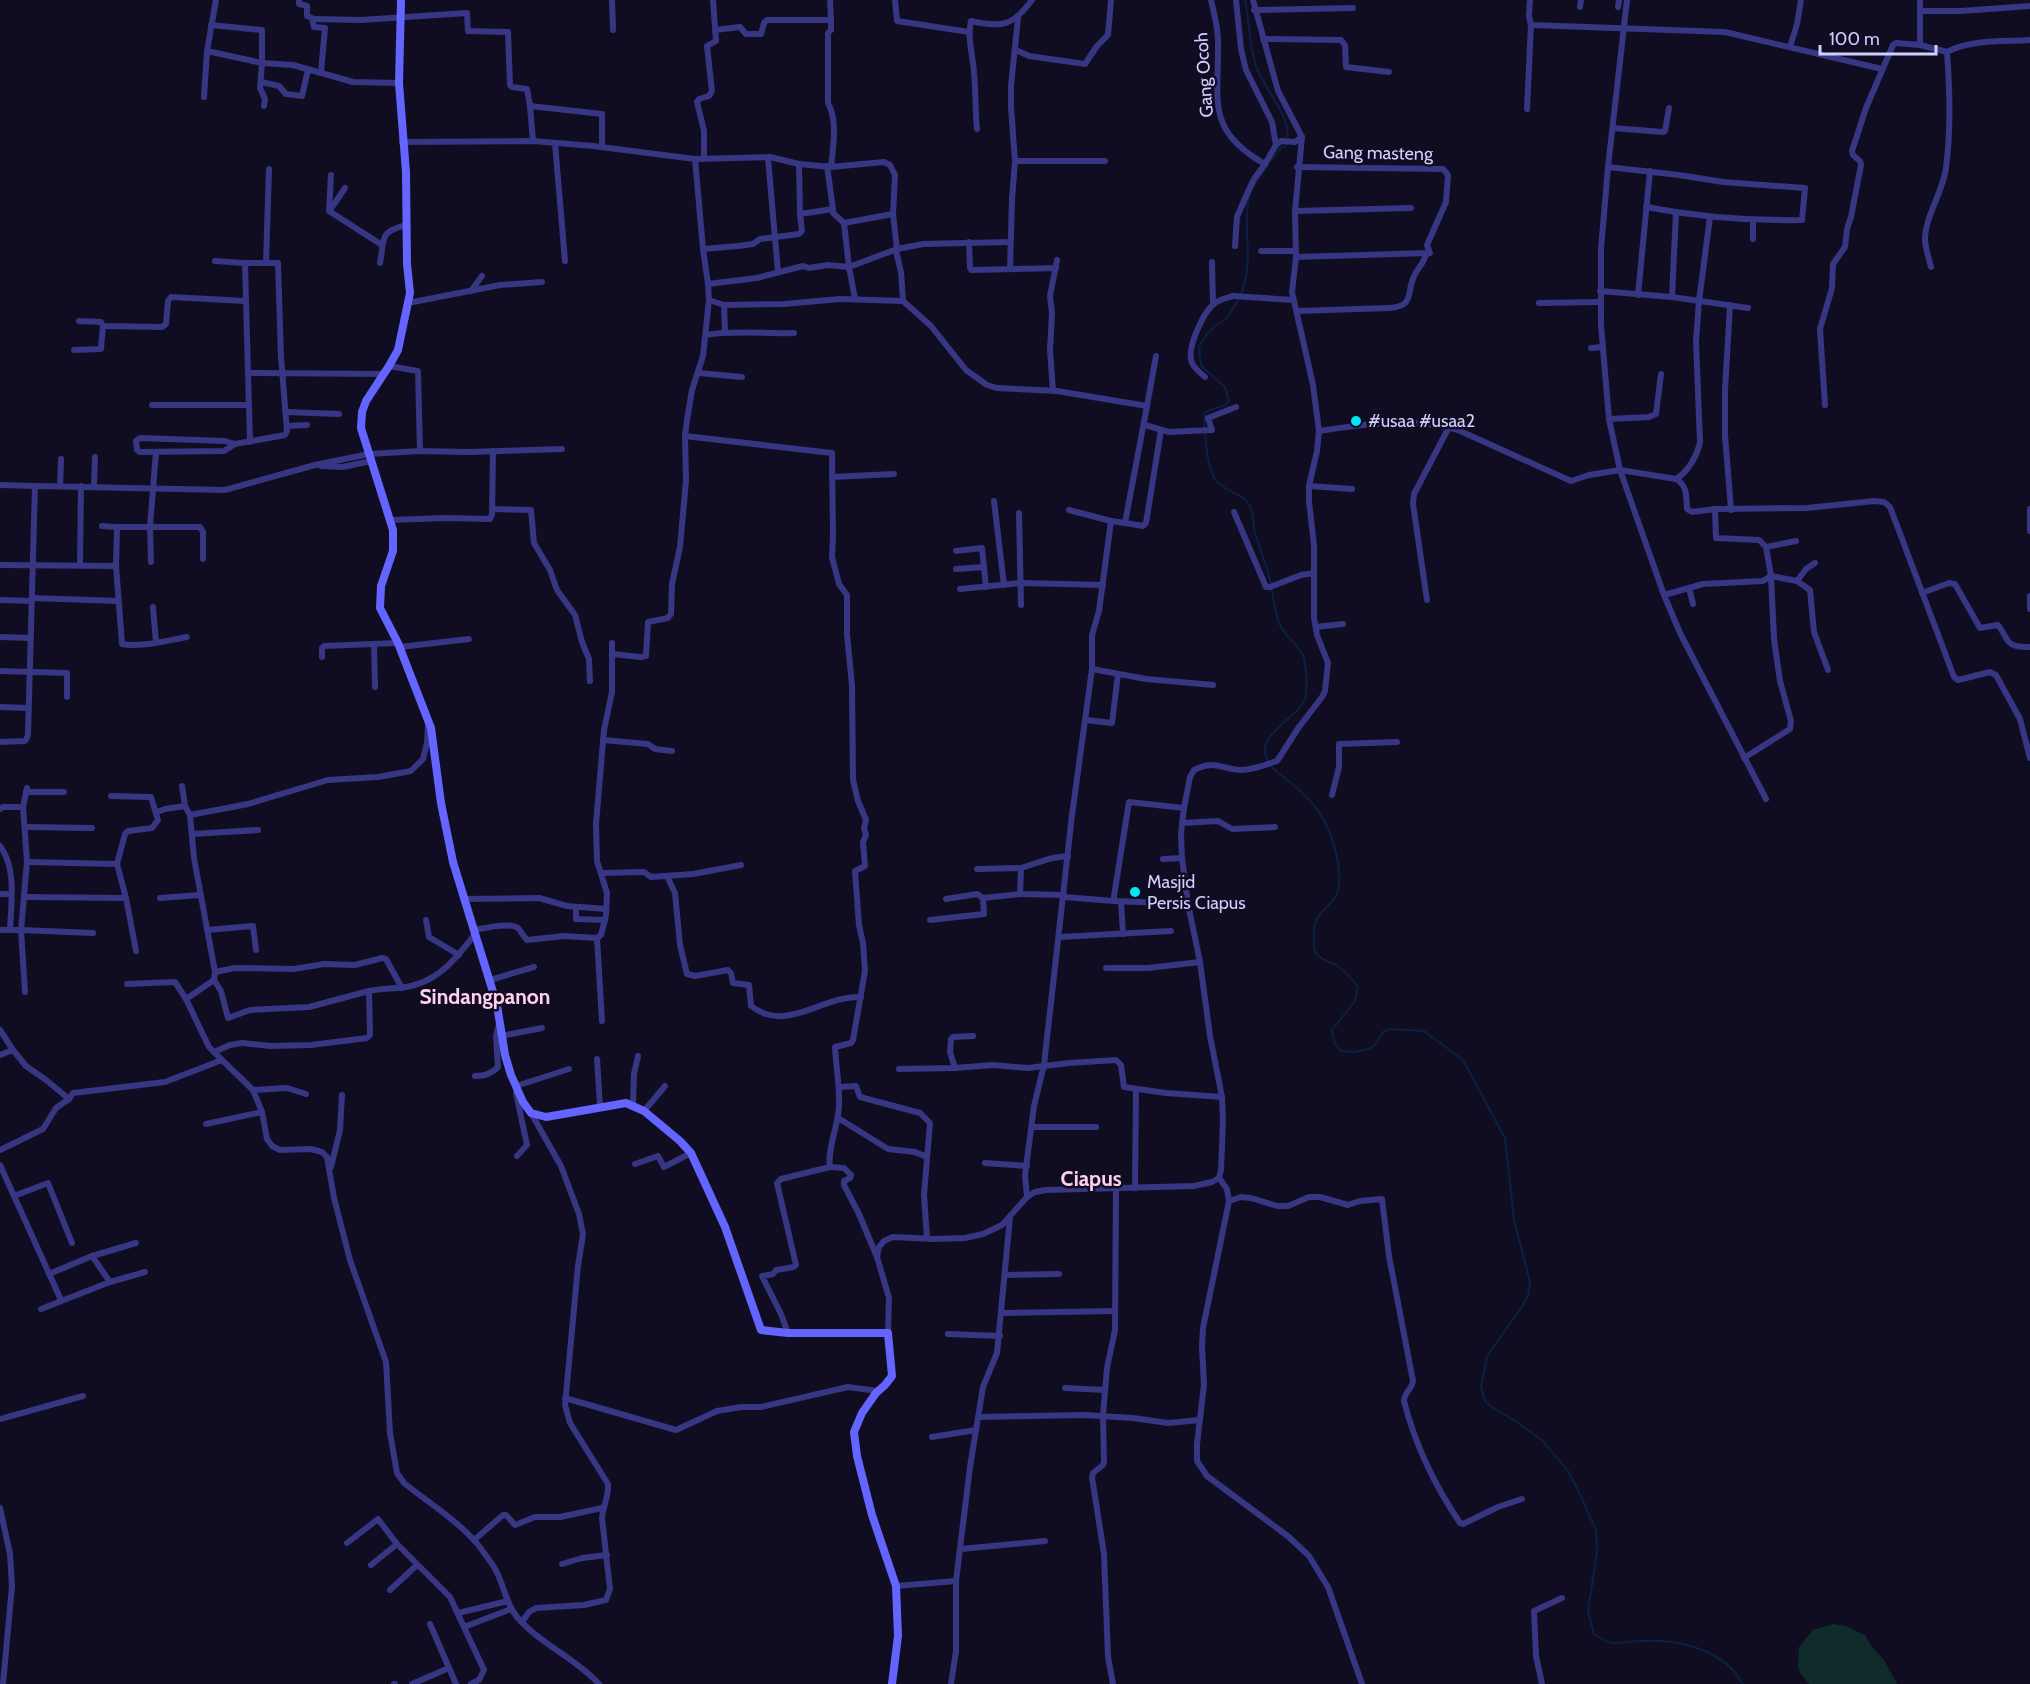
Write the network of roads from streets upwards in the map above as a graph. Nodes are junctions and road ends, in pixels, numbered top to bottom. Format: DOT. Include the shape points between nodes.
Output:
graph roads {
  1 [pos="216,0"];
  2 [pos="299,0"];
  3 [pos="401,0"];
  4 [pos="612,0"];
  5 [pos="713,0"];
  6 [pos="830,0"];
  7 [pos="895,0"];
  8 [pos="1032,0"];
  9 [pos="1110,0"];
  10 [pos="1211,0"];
  11 [pos="1236,0"];
  12 [pos="1252,0"];
  13 [pos="1530,0"];
  14 [pos="1627,0"];
  15 [pos="1802,0"];
  16 [pos="1920,0"];
  17 [pos="2029,0"];
  18 [pos="2030,6"];
  19 [pos="1353,8"];
  20 [pos="1254,10"];
  21 [pos="1920,11"];
  22 [pos="401,16"];
  23 [pos="1018,18"];
  24 [pos="313,19"];
  25 [pos="831,20"];
  26 [pos="211,25"];
  27 [pos="1531,25"];
  28 [pos="1624,27"];
  29 [pos="613,30"];
  30 [pos="716,30"];
  31 [pos="969,32"];
  32 [pos="1263,39"];
  33 [pos="2030,40"];
  34 [pos="1920,45"];
  35 [pos="1790,47"];
  36 [pos="207,51"];
  37 [pos="1016,51"];
  38 [pos="1947,52"];
  39 [pos="262,63"];
  40 [pos="1882,69"];
  41 [pos="308,70"];
  42 [pos="321,72"];
  43 [pos="1389,72"];
  44 [pos="261,82"];
  45 [pos="399,83"];
  46 [pos="204,97"];
  47 [pos="264,106"];
  48 [pos="530,106"];
  49 [pos="1669,108"];
  50 [pos="1527,109"];
  51 [pos="1612,128"];
  52 [pos="977,129"];
  53 [pos="1302,137"];
  54 [pos="533,141"];
  55 [pos="402,142"];
  56 [pos="555,143"];
  57 [pos="1278,143"];
  58 [pos="602,147"];
  59 [pos="768,158"];
  60 [pos="695,159"];
  61 [pos="704,159"];
  62 [pos="1015,161"];
  63 [pos="1105,161"];
  64 [pos="799,164"];
  65 [pos="1265,164"];
  66 [pos="829,167"];
  67 [pos="1298,167"];
  68 [pos="1608,167"];
  69 [pos="269,169"];
  70 [pos="1650,171"];
  71 [pos="331,175"];
  72 [pos="345,188"];
  73 [pos="1646,207"];
  74 [pos="1411,208"];
  75 [pos="833,209"];
  76 [pos="328,211"];
  77 [pos="1295,211"];
  78 [pos="800,213"];
  79 [pos="893,213"];
  80 [pos="1676,213"];
  81 [pos="1710,217"];
  82 [pos="1753,220"];
  83 [pos="844,223"];
  84 [pos="407,225"];
  85 [pos="774,238"];
  86 [pos="1754,239"];
  87 [pos="969,242"];
  88 [pos="1010,242"];
  89 [pos="382,245"];
  90 [pos="1235,246"];
  91 [pos="703,249"];
  92 [pos="896,250"];
  93 [pos="1261,251"];
  94 [pos="1430,253"];
  95 [pos="1296,254"];
  96 [pos="1058,260"];
  97 [pos="215,261"];
  98 [pos="566,261"];
  99 [pos="1212,262"];
  100 [pos="244,263"];
  101 [pos="266,263"];
  102 [pos="380,263"];
  103 [pos="849,267"];
  104 [pos="1931,267"];
  105 [pos="1056,268"];
  106 [pos="1010,269"];
  107 [pos="778,272"];
  108 [pos="482,276"];
  109 [pos="543,282"];
  110 [pos="708,284"];
  111 [pos="470,291"];
  112 [pos="1600,291"];
  113 [pos="1638,295"];
  114 [pos="1672,297"];
  115 [pos="855,299"];
  116 [pos="709,300"];
  117 [pos="1293,300"];
  118 [pos="244,301"];
  119 [pos="903,301"];
  120 [pos="1699,301"];
  121 [pos="1601,302"];
  122 [pos="408,303"];
  123 [pos="1539,303"];
  124 [pos="1213,304"];
  125 [pos="724,305"];
  126 [pos="1730,305"];
  127 [pos="1748,308"];
  128 [pos="1297,311"];
  129 [pos="79,321"];
  130 [pos="103,326"];
  131 [pos="725,332"];
  132 [pos="794,333"];
  133 [pos="706,335"];
  134 [pos="1602,347"];
  135 [pos="1591,348"];
  136 [pos="74,350"];
  137 [pos="1156,356"];
  138 [pos="387,370"];
  139 [pos="248,373"];
  140 [pos="283,373"];
  141 [pos="699,373"];
  142 [pos="1661,374"];
  143 [pos="742,377"];
  144 [pos="1205,377"];
  145 [pos="1053,391"];
  146 [pos="152,405"];
  147 [pos="249,405"];
  148 [pos="1825,405"];
  149 [pos="1147,406"];
  150 [pos="1236,407"];
  151 [pos="286,412"];
  152 [pos="339,414"];
  153 [pos="1609,419"];
  154 [pos="307,425"];
  155 [pos="1145,425"];
  156 [pos="287,426"];
  157 [pos="1449,427"];
  158 [pos="1161,430"];
  159 [pos="1318,431"];
  160 [pos="685,436"];
  161 [pos="250,442"];
  162 [pos="235,444"];
  163 [pos="562,449"];
  164 [pos="420,451"];
  165 [pos="493,451"];
  166 [pos="156,452"];
  167 [pos="95,457"];
  168 [pos="61,459"];
  169 [pos="362,459"];
  170 [pos="1620,470"];
  171 [pos="894,474"];
  172 [pos="832,477"];
  173 [pos="1676,479"];
  174 [pos="0,485"];
  175 [pos="35,486"];
  176 [pos="60,486"];
  177 [pos="81,486"];
  178 [pos="94,486"];
  179 [pos="1309,486"];
  180 [pos="154,487"];
  181 [pos="1352,489"];
  182 [pos="994,501"];
  183 [pos="493,509"];
  184 [pos="1715,509"];
  185 [pos="2030,509"];
  186 [pos="1069,510"];
  187 [pos="1731,510"];
  188 [pos="1234,512"];
  189 [pos="1019,513"];
  190 [pos="392,520"];
  191 [pos="1111,521"];
  192 [pos="1125,523"];
  193 [pos="102,526"];
  194 [pos="117,527"];
  195 [pos="150,527"];
  196 [pos="2030,531"];
  197 [pos="1796,541"];
  198 [pos="1766,547"];
  199 [pos="956,551"];
  200 [pos="203,559"];
  201 [pos="151,562"];
  202 [pos="1815,563"];
  203 [pos="80,564"];
  204 [pos="0,565"];
  205 [pos="34,565"];
  206 [pos="116,566"];
  207 [pos="984,567"];
  208 [pos="956,569"];
  209 [pos="1314,573"];
  210 [pos="1770,576"];
  211 [pos="1797,581"];
  212 [pos="1021,583"];
  213 [pos="1004,585"];
  214 [pos="1103,585"];
  215 [pos="986,586"];
  216 [pos="1689,588"];
  217 [pos="960,589"];
  218 [pos="1922,593"];
  219 [pos="1664,595"];
  220 [pos="2030,596"];
  221 [pos="32,599"];
  222 [pos="0,600"];
  223 [pos="1427,600"];
  224 [pos="118,601"];
  225 [pos="1693,604"];
  226 [pos="1021,605"];
  227 [pos="153,607"];
  228 [pos="2030,609"];
  229 [pos="1343,624"];
  230 [pos="1316,627"];
  231 [pos="0,637"];
  232 [pos="187,637"];
  233 [pos="31,638"];
  234 [pos="469,639"];
  235 [pos="156,642"];
  236 [pos="612,643"];
  237 [pos="376,644"];
  238 [pos="399,645"];
  239 [pos="2030,646"];
  240 [pos="613,654"];
  241 [pos="322,657"];
  242 [pos="1092,669"];
  243 [pos="1828,670"];
  244 [pos="0,671"];
  245 [pos="30,671"];
  246 [pos="1118,674"];
  247 [pos="590,681"];
  248 [pos="1212,685"];
  249 [pos="375,687"];
  250 [pos="67,697"];
  251 [pos="0,707"];
  252 [pos="28,708"];
  253 [pos="1086,720"];
  254 [pos="429,722"];
  255 [pos="603,740"];
  256 [pos="0,741"];
  257 [pos="1397,742"];
  258 [pos="672,751"];
  259 [pos="1744,758"];
  260 [pos="2030,758"];
  261 [pos="182,786"];
  262 [pos="64,792"];
  263 [pos="1332,795"];
  264 [pos="111,796"];
  265 [pos="1766,799"];
  266 [pos="185,806"];
  267 [pos="23,807"];
  268 [pos="1184,808"];
  269 [pos="0,809"];
  270 [pos="157,812"];
  271 [pos="190,815"];
  272 [pos="1182,823"];
  273 [pos="26,827"];
  274 [pos="1275,827"];
  275 [pos="92,828"];
  276 [pos="258,830"];
  277 [pos="192,834"];
  278 [pos="0,846"];
  279 [pos="1068,856"];
  280 [pos="1182,858"];
  281 [pos="1163,859"];
  282 [pos="0,861"];
  283 [pos="8,861"];
  284 [pos="27,862"];
  285 [pos="117,864"];
  286 [pos="741,865"];
  287 [pos="1021,868"];
  288 [pos="977,869"];
  289 [pos="602,873"];
  290 [pos="667,876"];
  291 [pos="0,894"];
  292 [pos="11,894"];
  293 [pos="1020,894"];
  294 [pos="200,895"];
  295 [pos="1064,896"];
  296 [pos="24,897"];
  297 [pos="126,898"];
  298 [pos="160,898"];
  299 [pos="983,898"];
  300 [pos="463,899"];
  301 [pos="946,899"];
  302 [pos="1118,902"];
  303 [pos="1188,904"];
  304 [pos="576,907"];
  305 [pos="606,909"];
  306 [pos="426,920"];
  307 [pos="605,920"];
  308 [pos="930,920"];
  309 [pos="0,930"];
  310 [pos="10,930"];
  311 [pos="21,930"];
  312 [pos="207,930"];
  313 [pos="1171,931"];
  314 [pos="475,932"];
  315 [pos="93,933"];
  316 [pos="1123,934"];
  317 [pos="1059,937"];
  318 [pos="597,938"];
  319 [pos="256,950"];
  320 [pos="136,951"];
  321 [pos="457,958"];
  322 [pos="1200,962"];
  323 [pos="534,968"];
  324 [pos="1106,968"];
  325 [pos="215,972"];
  326 [pos="214,980"];
  327 [pos="490,980"];
  328 [pos="127,984"];
  329 [pos="402,988"];
  330 [pos="25,992"];
  331 [pos="369,992"];
  332 [pos="861,997"];
  333 [pos="186,999"];
  334 [pos="602,1021"];
  335 [pos="500,1023"];
  336 [pos="542,1028"];
  337 [pos="0,1030"];
  338 [pos="501,1036"];
  339 [pos="973,1036"];
  340 [pos="13,1050"];
  341 [pos="214,1052"];
  342 [pos="0,1055"];
  343 [pos="638,1056"];
  344 [pos="597,1059"];
  345 [pos="222,1060"];
  346 [pos="1044,1065"];
  347 [pos="955,1068"];
  348 [pos="899,1069"];
  349 [pos="569,1070"];
  350 [pos="475,1076"];
  351 [pos="515,1083"];
  352 [pos="665,1086"];
  353 [pos="840,1087"];
  354 [pos="1136,1089"];
  355 [pos="253,1090"];
  356 [pos="306,1094"];
  357 [pos="342,1095"];
  358 [pos="1222,1097"];
  359 [pos="69,1099"];
  360 [pos="633,1104"];
  361 [pos="600,1106"];
  362 [pos="644,1111"];
  363 [pos="262,1112"];
  364 [pos="531,1113"];
  365 [pos="838,1118"];
  366 [pos="206,1124"];
  367 [pos="1032,1127"];
  368 [pos="1096,1128"];
  369 [pos="0,1150"];
  370 [pos="691,1153"];
  371 [pos="517,1156"];
  372 [pos="927,1157"];
  373 [pos="985,1163"];
  374 [pos="635,1164"];
  375 [pos="0,1165"];
  376 [pos="1027,1166"];
  377 [pos="831,1167"];
  378 [pos="331,1171"];
  379 [pos="1219,1178"];
  380 [pos="1116,1188"];
  381 [pos="1135,1188"];
  382 [pos="14,1196"];
  383 [pos="1027,1197"];
  384 [pos="1229,1201"];
  385 [pos="1010,1216"];
  386 [pos="927,1239"];
  387 [pos="72,1243"];
  388 [pos="136,1243"];
  389 [pos="92,1256"];
  390 [pos="877,1257"];
  391 [pos="145,1272"];
  392 [pos="49,1274"];
  393 [pos="1059,1274"];
  394 [pos="1005,1275"];
  395 [pos="110,1282"];
  396 [pos="61,1300"];
  397 [pos="41,1309"];
  398 [pos="1115,1311"];
  399 [pos="1001,1313"];
  400 [pos="788,1332"];
  401 [pos="888,1333"];
  402 [pos="948,1334"];
  403 [pos="1000,1336"];
  404 [pos="1065,1388"];
  405 [pos="1105,1390"];
  406 [pos="878,1391"];
  407 [pos="83,1396"];
  408 [pos="565,1398"];
  409 [pos="1103,1416"];
  410 [pos="978,1417"];
  411 [pos="0,1419"];
  412 [pos="1200,1420"];
  413 [pos="976,1430"];
  414 [pos="932,1437"];
  415 [pos="1522,1499"];
  416 [pos="0,1508"];
  417 [pos="602,1508"];
  418 [pos="474,1540"];
  419 [pos="1046,1541"];
  420 [pos="347,1544"];
  421 [pos="397,1544"];
  422 [pos="961,1549"];
  423 [pos="607,1555"];
  424 [pos="371,1564"];
  425 [pos="562,1564"];
  426 [pos="417,1565"];
  427 [pos="956,1581"];
  428 [pos="896,1586"];
  429 [pos="390,1590"];
  430 [pos="1562,1598"];
  431 [pos="508,1601"];
  432 [pos="511,1609"];
  433 [pos="458,1612"];
  434 [pos="522,1622"];
  435 [pos="430,1624"];
  436 [pos="464,1627"];
  437 [pos="449,1668"];
  438 [pos="422,1682"];
  439 [pos="3,1684"];
  440 [pos="412,1684"];
  441 [pos="456,1684"];
  442 [pos="471,1684"];
  443 [pos="599,1684"];
  444 [pos="892,1684"];
  445 [pos="951,1684"];
  446 [pos="1113,1684"];
  447 [pos="1362,1684"];
  448 [pos="1542,1684"];
  1 -- 26 [label="street"];
  2 -- 24 [label="street" via="299,4 307,5 307,16"];
  3 -- 22 [label="street"];
  4 -- 29 [label="street"];
  5 -- 30 [label="street"];
  6 -- 25 [label="street"];
  7 -- 31 [label="street" via="897,21"];
  8 -- 23 [label="street"];
  9 -- 37 [label="street" via="1107,37 1085,64"];
  10 -- 65 [label="street, Gang Ocoh" via="1218,38 1220,118 1231,139"];
  11 -- 57 [label="street" via="1246,70"];
  12 -- 20 [label="street"];
  13 -- 27 [label="street"];
  14 -- 28 [label="street"];
  15 -- 35 [label="street"];
  16 -- 21 [label="street"];
  17 -- 18 [label="street"];
  18 -- 21 [label="street"];
  19 -- 20 [label="street"];
  20 -- 32 [label="street"];
  21 -- 34 [label="street"];
  22 -- 24 [label="street"];
  22 -- 45 [label="street"];
  22 -- 48 [label="street" via="464,12 468,31 508,32 510,85 527,89"];
  23 -- 31 [label="street" via="998,26 971,21"];
  23 -- 37 [label="street"];
  24 -- 42 [label="street" via="314,27 325,28"];
  25 -- 30 [label="street" via="766,20 760,34 745,34 740,27"];
  25 -- 66 [label="street" via="828,103 834,142"];
  26 -- 36 [label="street"];
  26 -- 39 [label="street" via="262,30"];
  27 -- 28 [label="street"];
  27 -- 50 [label="street"];
  28 -- 35 [label="street" via="1725,32"];
  28 -- 51 [label="street"];
  30 -- 61 [label="street" via="716,42 706,46 711,91 698,100"];
  31 -- 52 [label="street"];
  32 -- 43 [label="street" via="1341,40 1345,45 1346,67"];
  32 -- 53 [label="street" via="1278,91"];
  33 -- 38 [label="street" via="1958,46"];
  34 -- 38 [label="street"];
  34 -- 40 [label="street" via="1894,43"];
  35 -- 40 [label="street"];
  36 -- 39 [label="street"];
  36 -- 46 [label="street"];
  37 -- 62 [label="street" via="1011,107"];
  38 -- 104 [label="street" via="1950,87 1946,168 1925,240"];
  39 -- 41 [label="street"];
  39 -- 44 [label="street"];
  40 -- 148 [label="street" via="1852,151 1861,165 1845,247 1833,264 1832,288 1820,329"];
  41 -- 42 [label="street"];
  41 -- 44 [label="street" via="302,96"];
  42 -- 45 [label="street" via="353,82"];
  44 -- 47 [label="street"];
  45 -- 55 [label="street"];
  48 -- 54 [label="street"];
  48 -- 58 [label="street" via="602,114"];
  49 -- 51 [label="street" via="1663,132"];
  51 -- 68 [label="street"];
  53 -- 57 [label="street" via="1295,142"];
  53 -- 67 [label="street"];
  54 -- 55 [label="street"];
  54 -- 56 [label="street"];
  55 -- 84 [label="street"];
  56 -- 58 [label="street"];
  56 -- 98 [label="street"];
  57 -- 65 [label="street"];
  58 -- 60 [label="street"];
  59 -- 61 [label="street"];
  59 -- 64 [label="street"];
  59 -- 85 [label="street"];
  60 -- 61 [label="street"];
  60 -- 91 [label="street"];
  62 -- 63 [label="street"];
  62 -- 88 [label="street"];
  64 -- 66 [label="street"];
  64 -- 78 [label="street"];
  65 -- 90 [label="street" via="1254,178 1237,217"];
  66 -- 75 [label="street"];
  66 -- 79 [label="street" via="884,162 890,165 895,175"];
  67 -- 77 [label="street"];
  67 -- 94 [label="street, Gang masteng" via="1443,169 1448,182 1446,202 1428,238"];
  68 -- 70 [label="street"];
  68 -- 112 [label="street"];
  69 -- 101 [label="street"];
  70 -- 73 [label="street"];
  70 -- 82 [label="street" via="1805,188 1802,219"];
  71 -- 76 [label="street"];
  72 -- 76 [label="street"];
  73 -- 80 [label="street"];
  73 -- 113 [label="street"];
  74 -- 77 [label="street"];
  75 -- 78 [label="street"];
  75 -- 83 [label="street"];
  76 -- 89 [label="street"];
  77 -- 95 [label="street"];
  78 -- 85 [label="street" via="801,234"];
  79 -- 83 [label="street"];
  79 -- 92 [label="street"];
  80 -- 81 [label="street"];
  80 -- 114 [label="street"];
  81 -- 82 [label="street"];
  81 -- 120 [label="street"];
  82 -- 86 [label="street"];
  83 -- 103 [label="street"];
  84 -- 89 [label="street" via="384,234"];
  84 -- 122 [label="street"];
  85 -- 91 [label="street"];
  85 -- 107 [label="street"];
  87 -- 88 [label="street"];
  87 -- 92 [label="street" via="923,244"];
  87 -- 106 [label="street" via="971,270"];
  88 -- 106 [label="street"];
  89 -- 102 [label="street"];
  91 -- 110 [label="street"];
  92 -- 103 [label="street"];
  92 -- 119 [label="street"];
  93 -- 95 [label="street"];
  94 -- 95 [label="street"];
  94 -- 128 [label="street" via="1416,272 1407,301 1400,307"];
  95 -- 117 [label="street"];
  96 -- 105 [label="street"];
  97 -- 100 [label="street"];
  99 -- 124 [label="street"];
  100 -- 101 [label="street"];
  100 -- 118 [label="street"];
  101 -- 140 [label="street" via="278,263"];
  103 -- 107 [label="street" via="803,266"];
  103 -- 115 [label="street"];
  105 -- 106 [label="street"];
  105 -- 145 [label="street" via="1050,296"];
  107 -- 110 [label="street"];
  108 -- 111 [label="street"];
  109 -- 111 [label="street"];
  110 -- 116 [label="street"];
  111 -- 122 [label="street"];
  112 -- 113 [label="street"];
  112 -- 121 [label="street"];
  113 -- 114 [label="street"];
  114 -- 120 [label="street"];
  115 -- 119 [label="street"];
  115 -- 125 [label="street"];
  116 -- 125 [label="street"];
  116 -- 133 [label="street"];
  117 -- 124 [label="street" via="1233,296"];
  117 -- 128 [label="street"];
  118 -- 130 [label="street" via="171,297 162,327"];
  118 -- 139 [label="street"];
  119 -- 145 [label="street" via="931,326 966,370 987,385"];
  120 -- 126 [label="street"];
  120 -- 173 [label="street" via="1696,353 1700,442 1682,476"];
  121 -- 123 [label="street"];
  121 -- 134 [label="street"];
  122 -- 138 [label="street" via="398,350"];
  124 -- 144 [label="street" via="1192,342 1192,362"];
  125 -- 131 [label="street"];
  126 -- 127 [label="street"];
  126 -- 187 [label="street" via="1725,435"];
  128 -- 159 [label="street" via="1313,385"];
  129 -- 130 [label="street" via="101,322"];
  130 -- 136 [label="street" via="101,349"];
  131 -- 132 [label="street"];
  131 -- 133 [label="street"];
  133 -- 141 [label="street"];
  134 -- 135 [label="street"];
  134 -- 153 [label="street"];
  137 -- 149 [label="street"];
  138 -- 140 [label="street"];
  138 -- 164 [label="street" via="418,371"];
  138 -- 169 [label="street" via="362,412"];
  139 -- 140 [label="street"];
  139 -- 147 [label="street"];
  140 -- 151 [label="street"];
  141 -- 143 [label="street"];
  141 -- 160 [label="street" via="692,390"];
  142 -- 153 [label="street" via="1656,414"];
  145 -- 149 [label="street"];
  146 -- 147 [label="street"];
  147 -- 161 [label="street"];
  149 -- 155 [label="street"];
  150 -- 158 [label="street" via="1208,418 1212,430"];
  151 -- 152 [label="street"];
  151 -- 156 [label="street"];
  153 -- 170 [label="street"];
  154 -- 156 [label="street"];
  155 -- 158 [label="street"];
  155 -- 192 [label="street"];
  156 -- 161 [label="street" via="285,435"];
  157 -- 159 [label="street" via="1394,422"];
  157 -- 170 [label="street" via="1571,481"];
  157 -- 223 [label="street" via="1414,494"];
  158 -- 192 [label="street" via="1146,523"];
  159 -- 179 [label="street"];
  160 -- 172 [label="street" via="832,453"];
  160 -- 240 [label="street" via="687,481 671,614 648,622 646,656"];
  161 -- 162 [label="street"];
  162 -- 166 [label="street" via="224,451"];
  162 -- 166 [label="street" via="137,440 139,452"];
  163 -- 165 [label="street"];
  164 -- 165 [label="street"];
  164 -- 169 [label="street"];
  165 -- 183 [label="street"];
  166 -- 180 [label="street"];
  167 -- 178 [label="street"];
  168 -- 176 [label="street"];
  169 -- 180 [label="street" via="315,465 231,489"];
  169 -- 190 [label="street"];
  170 -- 173 [label="street"];
  170 -- 219 [label="street"];
  171 -- 172 [label="street"];
  172 -- 332 [label="street" via="832,557 838,585 847,595 853,780 866,820 865,866 855,871 865,971"];
  173 -- 184 [label="street" via="1683,483 1689,511"];
  174 -- 175 [label="street"];
  175 -- 176 [label="street"];
  175 -- 205 [label="street"];
  176 -- 177 [label="street"];
  177 -- 178 [label="street"];
  177 -- 203 [label="street"];
  178 -- 180 [label="street"];
  179 -- 181 [label="street"];
  179 -- 209 [label="street"];
  180 -- 195 [label="street"];
  182 -- 213 [label="street"];
  183 -- 190 [label="street" via="490,519"];
  183 -- 247 [label="street" via="531,510 534,543 557,590 575,615 589,659"];
  184 -- 187 [label="street"];
  184 -- 198 [label="street" via="1718,540 1759,540"];
  185 -- 196 [label="street"];
  186 -- 191 [label="street"];
  187 -- 218 [label="street" via="1884,502 1890,507"];
  188 -- 209 [label="street" via="1265,585"];
  189 -- 212 [label="street"];
  190 -- 238 [label="street" via="393,552 381,586 380,608"];
  191 -- 192 [label="street"];
  191 -- 214 [label="street"];
  193 -- 194 [label="street"];
  194 -- 195 [label="street"];
  194 -- 206 [label="street"];
  195 -- 200 [label="street" via="200,527"];
  195 -- 201 [label="street"];
  197 -- 198 [label="street"];
  198 -- 210 [label="street"];
  199 -- 207 [label="street" via="982,548"];
  202 -- 211 [label="street"];
  203 -- 205 [label="street"];
  203 -- 206 [label="street"];
  204 -- 205 [label="street"];
  205 -- 221 [label="street"];
  206 -- 224 [label="street"];
  207 -- 208 [label="street"];
  207 -- 215 [label="street"];
  209 -- 230 [label="street"];
  210 -- 211 [label="street"];
  210 -- 216 [label="street" via="1763,581"];
  210 -- 259 [label="street" via="1774,639 1791,725"];
  211 -- 243 [label="street" via="1810,590 1814,632"];
  212 -- 213 [label="street"];
  212 -- 214 [label="street"];
  212 -- 226 [label="street"];
  213 -- 215 [label="street"];
  214 -- 242 [label="street" via="1092,635"];
  215 -- 217 [label="street"];
  216 -- 219 [label="street"];
  216 -- 225 [label="street"];
  218 -- 239 [label="street" via="1954,584 1980,628 1998,625 2009,643"];
  218 -- 260 [label="street" via="1953,677 1958,680 1990,672 1996,675 2020,719"];
  219 -- 259 [label="street"];
  220 -- 228 [label="street"];
  221 -- 222 [label="street"];
  221 -- 224 [label="street"];
  221 -- 233 [label="street"];
  224 -- 235 [label="street" via="121,643"];
  227 -- 235 [label="street"];
  229 -- 230 [label="street"];
  230 -- 268 [label="street" via="1328,663 1325,691 1277,761 1256,768 1237,770 1208,764 1194,770"];
  231 -- 233 [label="street"];
  232 -- 235 [label="street"];
  233 -- 245 [label="street"];
  234 -- 238 [label="street"];
  236 -- 240 [label="street"];
  237 -- 238 [label="street"];
  237 -- 241 [label="street" via="324,646"];
  237 -- 249 [label="street"];
  238 -- 254 [label="street"];
  240 -- 255 [label="street" via="612,692"];
  242 -- 246 [label="street"];
  242 -- 253 [label="street"];
  244 -- 245 [label="street"];
  245 -- 250 [label="street" via="67,673"];
  245 -- 252 [label="street"];
  246 -- 248 [label="street"];
  246 -- 253 [label="street" via="1112,723"];
  251 -- 252 [label="street"];
  252 -- 256 [label="street" via="27,740"];
  253 -- 279 [label="street"];
  254 -- 271 [label="street" via="423,759 408,772 328,780 248,804"];
  254 -- 300 [label="street" via="444,821"];
  255 -- 258 [label="street" via="648,744"];
  255 -- 289 [label="street" via="596,824 597,861"];
  257 -- 263 [label="street" via="1339,744 1339,767"];
  259 -- 265 [label="street"];
  261 -- 266 [label="street"];
  262 -- 267 [label="street" via="27,790"];
  264 -- 270 [label="street" via="151,797"];
  266 -- 270 [label="street"];
  266 -- 271 [label="street"];
  267 -- 269 [label="street"];
  267 -- 273 [label="street"];
  268 -- 272 [label="street"];
  268 -- 302 [label="street" via="1129,802"];
  270 -- 285 [label="street" via="153,828 125,834"];
  271 -- 277 [label="street"];
  272 -- 274 [label="street" via="1222,823 1233,829"];
  272 -- 280 [label="street"];
  273 -- 275 [label="street"];
  273 -- 284 [label="street"];
  276 -- 277 [label="street"];
  277 -- 294 [label="street"];
  278 -- 283 [label="street"];
  279 -- 287 [label="street"];
  279 -- 295 [label="street"];
  280 -- 281 [label="street"];
  280 -- 303 [label="street"];
  282 -- 283 [label="street"];
  283 -- 292 [label="street"];
  284 -- 285 [label="street"];
  284 -- 296 [label="street"];
  285 -- 297 [label="street"];
  286 -- 290 [label="street"];
  287 -- 288 [label="street"];
  287 -- 293 [label="street"];
  289 -- 290 [label="street"];
  289 -- 305 [label="street"];
  290 -- 332 [label="street" via="675,893 687,974 728,970 733,983 749,985 751,1006 776,1018 844,998"];
  291 -- 292 [label="street"];
  292 -- 310 [label="street"];
  293 -- 295 [label="street"];
  293 -- 299 [label="street"];
  294 -- 298 [label="street"];
  294 -- 312 [label="street"];
  295 -- 302 [label="street"];
  295 -- 317 [label="street"];
  296 -- 297 [label="street"];
  296 -- 311 [label="street"];
  297 -- 320 [label="street"];
  299 -- 301 [label="street" via="977,894"];
  299 -- 308 [label="street" via="984,914"];
  300 -- 304 [label="street" via="539,898"];
  300 -- 314 [label="street"];
  302 -- 303 [label="street"];
  302 -- 316 [label="street"];
  303 -- 322 [label="street"];
  304 -- 305 [label="street"];
  304 -- 307 [label="street" via="576,919"];
  305 -- 307 [label="street"];
  306 -- 321 [label="street" via="426,932 432,940"];
  307 -- 318 [label="street"];
  309 -- 310 [label="street"];
  310 -- 311 [label="street"];
  311 -- 315 [label="street"];
  311 -- 330 [label="street"];
  312 -- 319 [label="street" via="253,926"];
  312 -- 325 [label="street"];
  313 -- 316 [label="street"];
  314 -- 318 [label="street" via="502,926 519,929 527,940"];
  314 -- 321 [label="street"];
  314 -- 327 [label="street"];
  316 -- 317 [label="street"];
  317 -- 346 [label="street"];
  318 -- 334 [label="street"];
  321 -- 329 [label="street" via="424,982"];
  322 -- 324 [label="street"];
  322 -- 358 [label="street"];
  323 -- 327 [label="street"];
  325 -- 326 [label="street"];
  325 -- 329 [label="street" via="355,965 382,958"];
  326 -- 331 [label="street" via="228,1018 258,1009 309,1007"];
  326 -- 333 [label="street"];
  327 -- 335 [label="street"];
  328 -- 333 [label="street" via="175,982"];
  329 -- 331 [label="street"];
  331 -- 341 [label="street" via="367,1038 301,1045 242,1043"];
  332 -- 353 [label="street" via="853,1042 835,1047"];
  333 -- 341 [label="street"];
  335 -- 338 [label="street"];
  335 -- 350 [label="street" via="496,1036 498,1067 487,1075"];
  336 -- 338 [label="street"];
  337 -- 340 [label="street"];
  338 -- 351 [label="street"];
  339 -- 347 [label="street" via="951,1039"];
  340 -- 342 [label="street"];
  340 -- 359 [label="street" via="26,1066"];
  341 -- 345 [label="street"];
  343 -- 360 [label="street"];
  344 -- 361 [label="street"];
  345 -- 355 [label="street"];
  345 -- 359 [label="street" via="165,1082 73,1094"];
  346 -- 347 [label="street"];
  346 -- 354 [label="street" via="1116,1060 1121,1065 1124,1086"];
  346 -- 367 [label="street"];
  347 -- 348 [label="street"];
  349 -- 351 [label="street"];
  351 -- 364 [label="street"];
  351 -- 371 [label="street" via="527,1145"];
  352 -- 362 [label="street"];
  353 -- 365 [label="street"];
  353 -- 372 [label="street" via="856,1086 860,1097 920,1113 931,1129"];
  354 -- 358 [label="street"];
  354 -- 381 [label="street"];
  355 -- 356 [label="street" via="287,1088"];
  355 -- 363 [label="street"];
  357 -- 378 [label="street" via="340,1130"];
  358 -- 379 [label="street"];
  359 -- 369 [label="street" via="56,1108 43,1129"];
  360 -- 361 [label="street"];
  360 -- 362 [label="street"];
  361 -- 364 [label="street" via="546,1117"];
  362 -- 370 [label="street"];
  363 -- 366 [label="street"];
  363 -- 378 [label="street" via="272,1146 280,1150 322,1152"];
  364 -- 408 [label="street" via="561,1166 583,1234"];
  365 -- 372 [label="street" via="888,1149"];
  365 -- 377 [label="street" via="829,1157"];
  367 -- 368 [label="street"];
  367 -- 376 [label="street"];
  370 -- 374 [label="street" via="664,1167 658,1156"];
  370 -- 400 [label="street" via="725,1227 759,1327 764,1332"];
  372 -- 386 [label="street"];
  373 -- 376 [label="street"];
  375 -- 382 [label="street"];
  376 -- 383 [label="street"];
  377 -- 390 [label="street" via="844,1168 851,1175 844,1185"];
  377 -- 400 [label="street" via="777,1183 796,1265 762,1276"];
  378 -- 418 [label="street" via="350,1260 386,1362 388,1421 397,1473 404,1484"];
  379 -- 381 [label="street" via="1194,1186"];
  379 -- 384 [label="street"];
  380 -- 381 [label="street"];
  380 -- 383 [label="street" via="1046,1190"];
  380 -- 398 [label="street"];
  382 -- 387 [label="street" via="48,1183"];
  382 -- 392 [label="street"];
  383 -- 385 [label="street"];
  384 -- 412 [label="street" via="1203,1328"];
  384 -- 415 [label="street" via="1241,1197 1288,1206 1308,1197 1348,1205 1382,1199 1413,1381 1404,1401 1419,1448 1460,1523"];
  385 -- 386 [label="street" via="1002,1225 983,1234"];
  385 -- 394 [label="street"];
  386 -- 390 [label="street" via="893,1237 879,1247"];
  388 -- 389 [label="street"];
  389 -- 392 [label="street"];
  389 -- 395 [label="street"];
  390 -- 401 [label="street" via="889,1298"];
  391 -- 395 [label="street"];
  392 -- 396 [label="street"];
  393 -- 394 [label="street"];
  394 -- 399 [label="street"];
  395 -- 396 [label="street"];
  396 -- 397 [label="street"];
  398 -- 399 [label="street"];
  398 -- 405 [label="street"];
  399 -- 403 [label="street"];
  400 -- 401 [label="street"];
  401 -- 406 [label="street" via="892,1376"];
  402 -- 403 [label="street"];
  403 -- 410 [label="street" via="996,1359 983,1387"];
  404 -- 405 [label="street"];
  405 -- 409 [label="street"];
  406 -- 408 [label="street" via="848,1387 757,1407 717,1411 676,1430"];
  406 -- 428 [label="street" via="856,1422 854,1443 872,1515"];
  407 -- 411 [label="street"];
  408 -- 417 [label="street" via="570,1423 604,1476 608,1489"];
  409 -- 410 [label="street"];
  409 -- 412 [label="street" via="1168,1423"];
  409 -- 446 [label="street" via="1104,1462 1093,1473 1092,1483 1104,1554 1108,1657"];
  410 -- 413 [label="street"];
  412 -- 447 [label="street" via="1199,1465 1207,1476 1309,1556 1328,1587"];
  413 -- 414 [label="street"];
  413 -- 422 [label="street"];
  416 -- 439 [label="street" via="12,1586"];
  417 -- 418 [label="street" via="560,1517 536,1517 515,1525 504,1514"];
  417 -- 423 [label="street"];
  418 -- 431 [label="street" via="495,1569"];
  419 -- 422 [label="street"];
  420 -- 421 [label="street" via="378,1519"];
  421 -- 424 [label="street"];
  421 -- 426 [label="street"];
  422 -- 427 [label="street"];
  423 -- 425 [label="street"];
  423 -- 434 [label="street" via="610,1589 606,1600 536,1608"];
  426 -- 429 [label="street"];
  426 -- 433 [label="street" via="450,1597"];
  427 -- 428 [label="street"];
  427 -- 445 [label="street" via="956,1651"];
  428 -- 444 [label="street" via="898,1636"];
  430 -- 448 [label="street" via="1534,1611"];
  431 -- 432 [label="street"];
  431 -- 433 [label="street"];
  432 -- 434 [label="street"];
  432 -- 436 [label="street"];
  433 -- 436 [label="street"];
  434 -- 443 [label="street"];
  435 -- 437 [label="street"];
  436 -- 442 [label="street" via="484,1670 479,1680"];
  437 -- 438 [label="street"];
  437 -- 441 [label="street"];
  438 -- 440 [label="street"];
}
